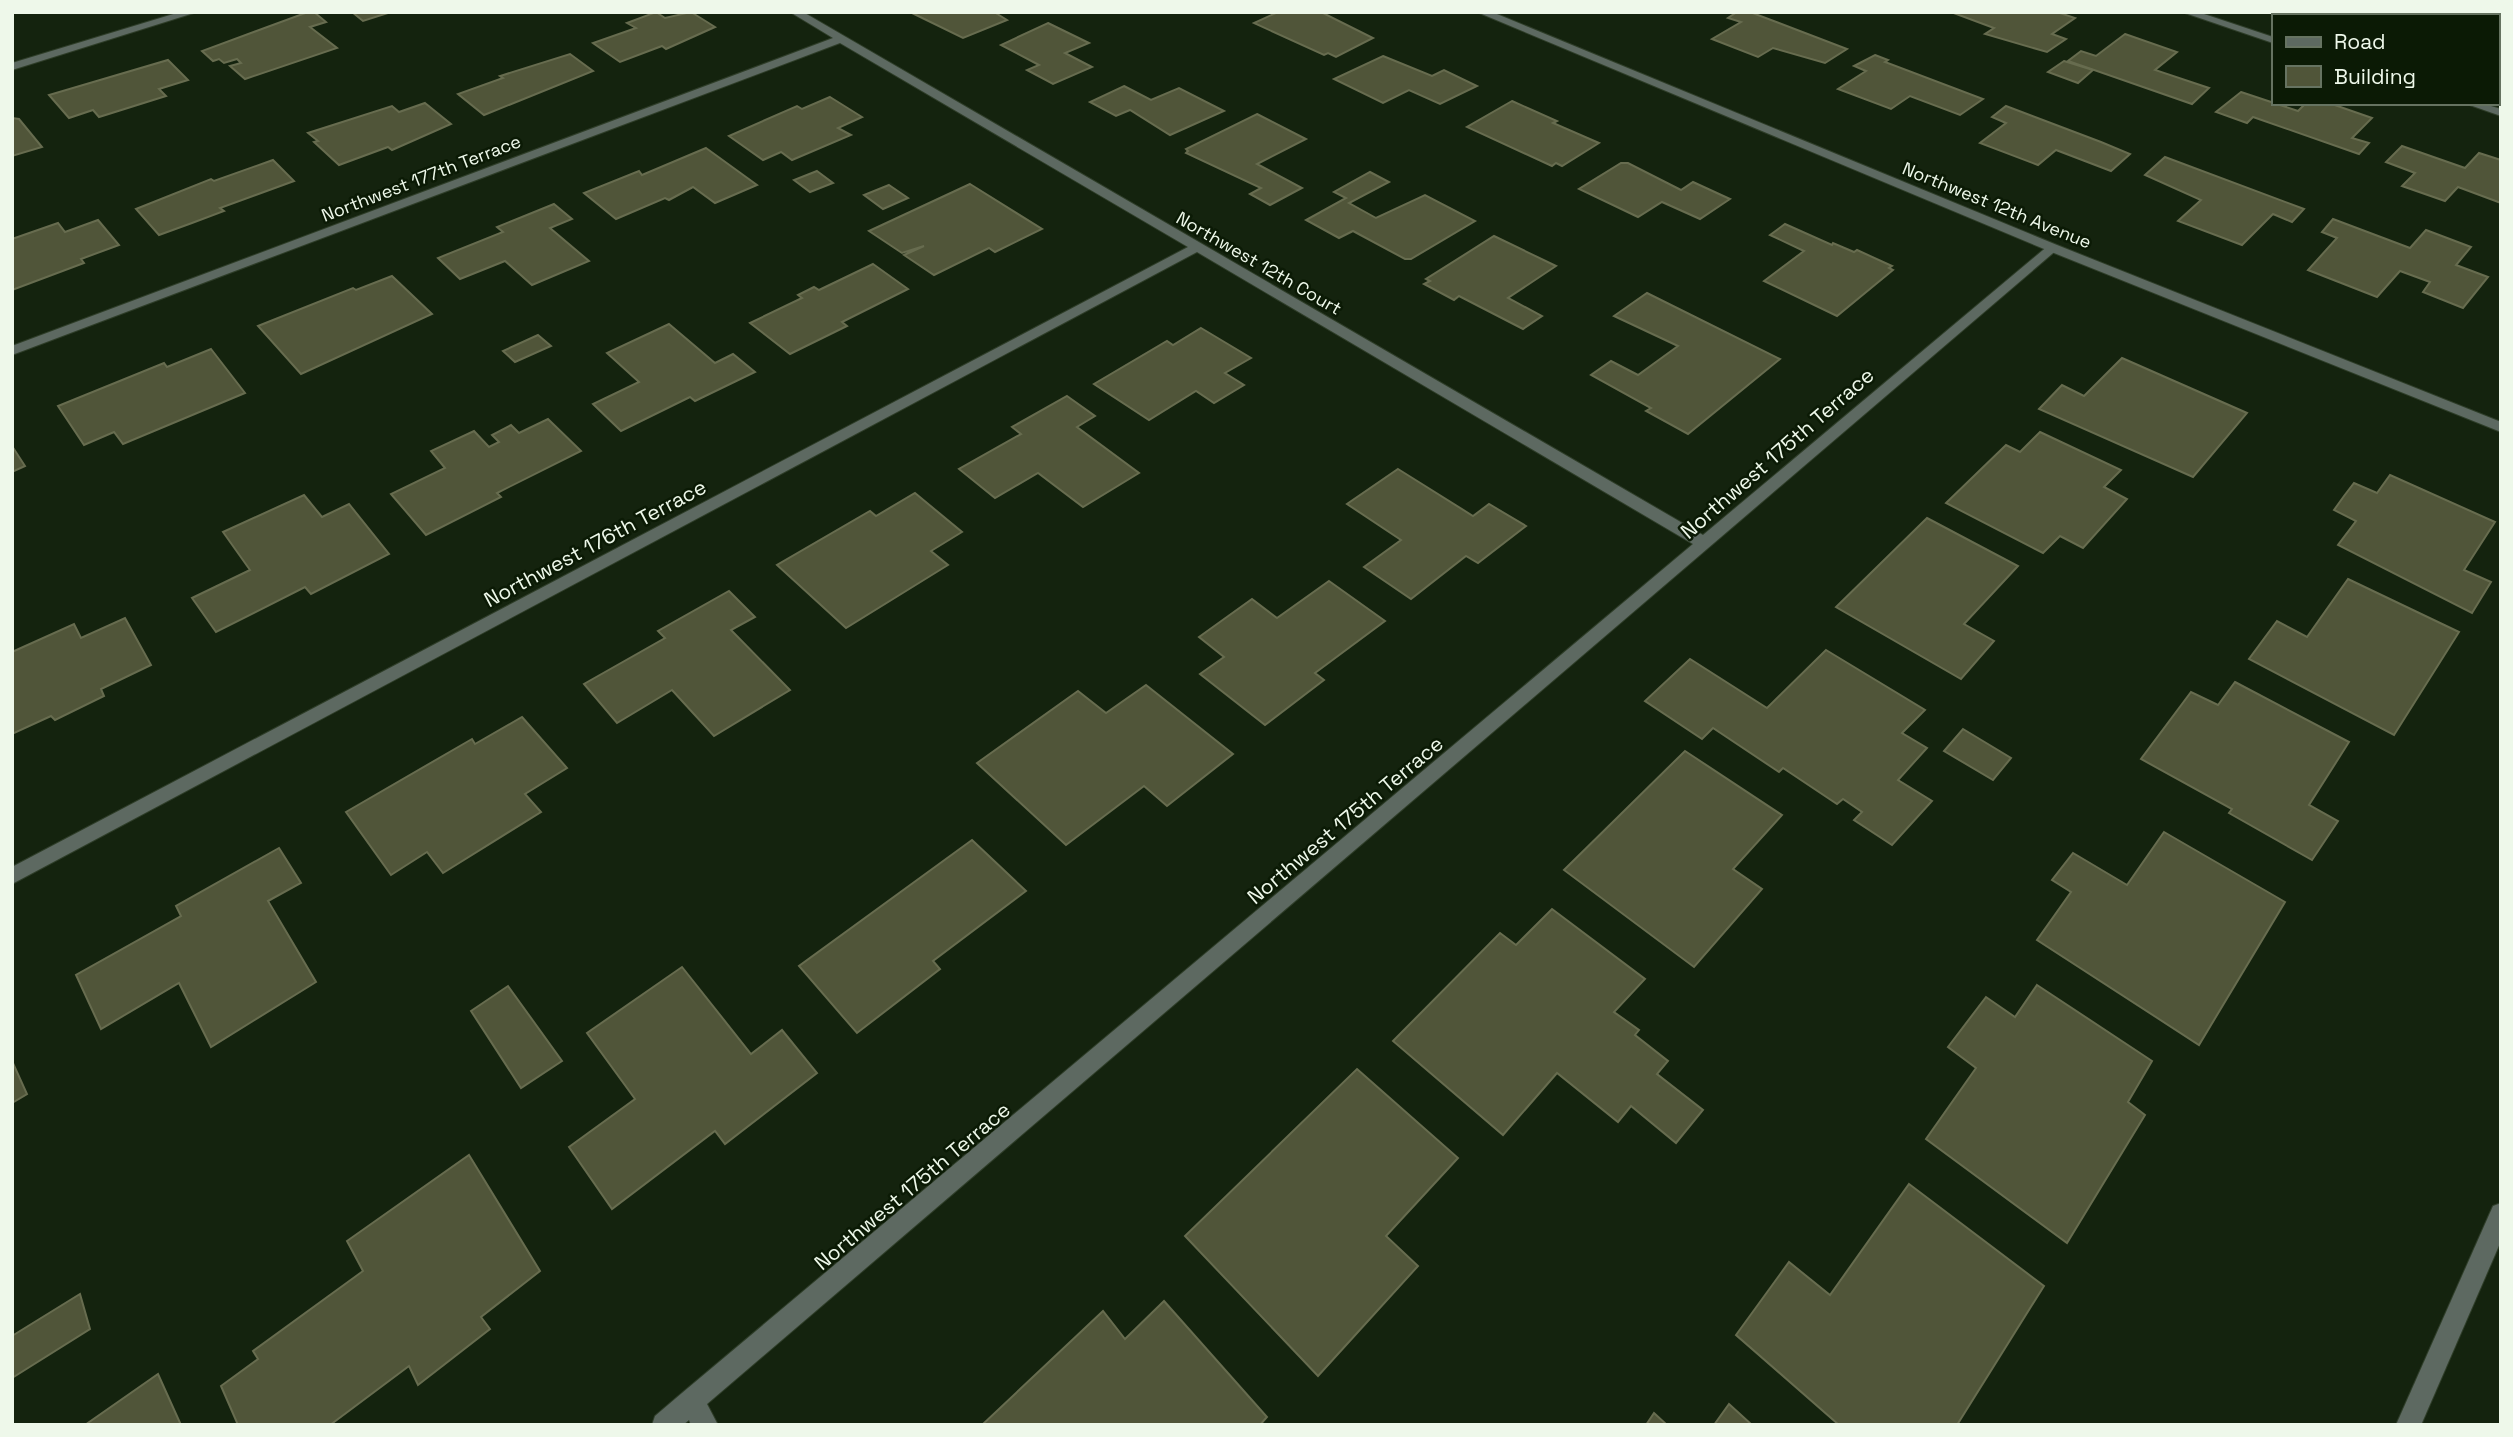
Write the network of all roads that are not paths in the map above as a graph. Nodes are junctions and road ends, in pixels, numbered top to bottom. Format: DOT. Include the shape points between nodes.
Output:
graph roads {
  1 [pos="192,12"];
  2 [pos="795,12"];
  3 [pos="1482,12"];
  4 [pos="2187,12"];
  5 [pos="841,39"];
  6 [pos="2272,40"];
  7 [pos="12,67"];
  8 [pos="2475,105"];
  9 [pos="2501,113"];
  10 [pos="1197,247"];
  11 [pos="2053,248"];
  12 [pos="12,351"];
  13 [pos="2501,426"];
  14 [pos="1706,544"];
  15 [pos="12,876"];
  16 [pos="2501,1214"];
  17 [pos="691,1402"];
  18 [pos="664,1425"];
  19 [pos="706,1425"];
  20 [pos="2408,1425"];
  1 -- 7 [label="street"];
  2 -- 5 [label="street, Northwest 12th Court"];
  3 -- 11 [label="street, Northwest 12th Avenue"];
  4 -- 6 [label="street"];
  5 -- 10 [label="street, Northwest 12th Court"];
  5 -- 12 [label="street, Northwest 177th Terrace"];
  8 -- 9 [label="street"];
  10 -- 14 [label="street, Northwest 12th Court"];
  10 -- 15 [label="street, Northwest 176th Terrace"];
  11 -- 13 [label="street, Northwest 12th Avenue"];
  11 -- 14 [label="street, Northwest 175th Terrace"];
  14 -- 17 [label="street, Northwest 175th Terrace"];
  16 -- 20 [label="street"];
  17 -- 18 [label="street, Northwest 175th Terrace"];
  17 -- 19 [label="street"];
}
